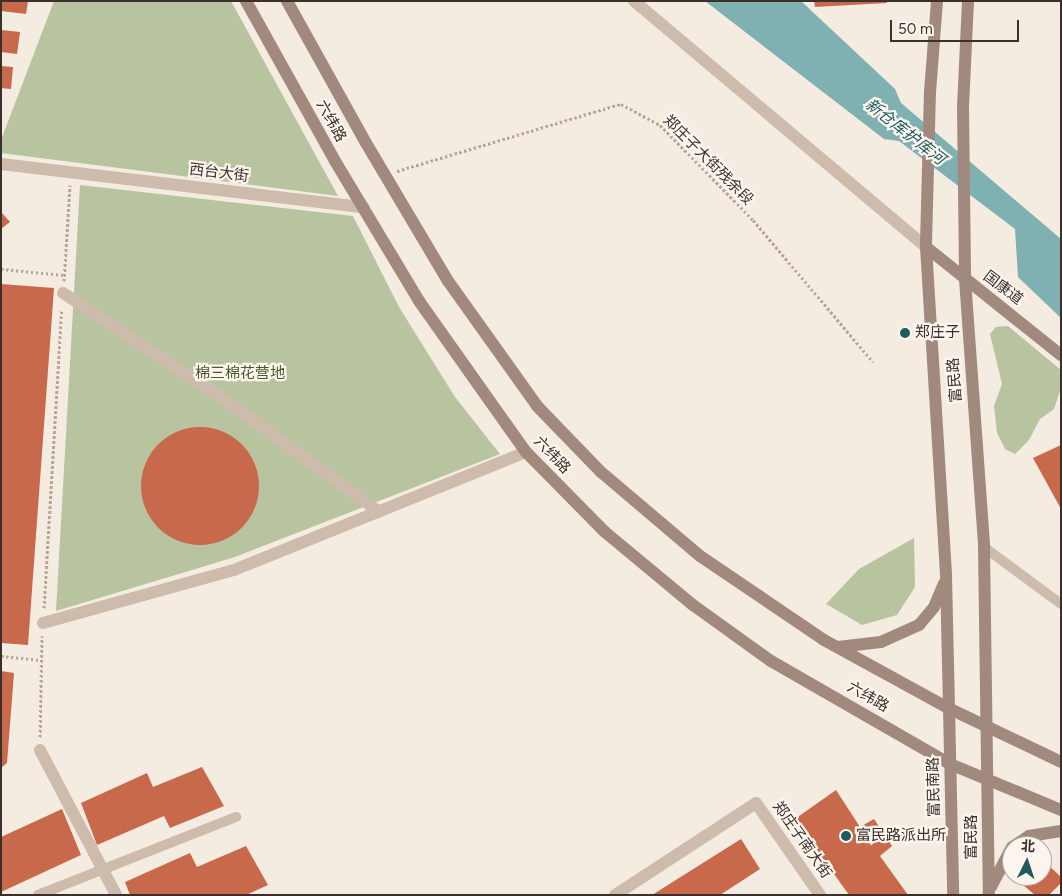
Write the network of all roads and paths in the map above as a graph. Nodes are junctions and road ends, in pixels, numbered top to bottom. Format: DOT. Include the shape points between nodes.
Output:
graph roads {
  1 [pos="246,1"];
  2 [pos="287,1"];
  3 [pos="634,1"];
  4 [pos="937,1"];
  5 [pos="968,1"];
  6 [pos="1,164"];
  7 [pos="70,172"];
  8 [pos="384,175"];
  9 [pos="363,208"];
  10 [pos="926,247"];
  11 [pos="1,269"];
  12 [pos="64,276"];
  13 [pos="965,279"];
  14 [pos="63,293"];
  15 [pos="1061,355"];
  16 [pos="874,362"];
  17 [pos="526,452"];
  18 [pos="379,512"];
  19 [pos="984,547"];
  20 [pos="946,576"];
  21 [pos="1061,604"];
  22 [pos="43,623"];
  23 [pos="837,647"];
  24 [pos="1,656"];
  25 [pos="41,660"];
  26 [pos="948,708"];
  27 [pos="988,726"];
  28 [pos="40,750"];
  29 [pos="1061,762"];
  30 [pos="950,764"];
  31 [pos="989,780"];
  32 [pos="1061,810"];
  33 [pos="236,818"];
  34 [pos="1061,831"];
  35 [pos="1029,836"];
  36 [pos="1002,862"];
  37 [pos="103,867"];
  38 [pos="988,894"];
  39 [pos="38,895"];
  40 [pos="116,895"];
  41 [pos="615,895"];
  42 [pos="820,895"];
  43 [pos="953,895"];
  1 -- 9 [label="main road, 六纬路"];
  2 -- 8 [label="main road, 六纬路"];
  3 -- 10 [label="street"];
  4 -- 10 [label="main road, 富民路" via="930,91"];
  5 -- 13 [label="main road, 富民路" via="963,108"];
  6 -- 7 [label="street, 西台大街"];
  7 -- 9 [label="street, 西台大街"];
  7 -- 12 [label="path"];
  8 -- 16 [label="path, 郑庄子大街残余段" via="621,104 660,125 753,220"];
  8 -- 23 [label="main road, 六纬路" via="448,281 537,406 601,472 700,556"];
  9 -- 17 [label="main road, 六纬路" via="419,301"];
  10 -- 13 [label="main road, 国康道"];
  10 -- 20 [label="main road, 富民路"];
  11 -- 12 [label="path"];
  12 -- 14 [label="path"];
  13 -- 15 [label="main road, 国康道"];
  13 -- 19 [label="main road, 富民路"];
  14 -- 18 [label="street" via="224,400"];
  14 -- 22 [label="path"];
  17 -- 18 [label="street"];
  17 -- 30 [label="main road, 六纬路" via="605,532 693,605 771,661"];
  18 -- 22 [label="street" via="234,570"];
  19 -- 21 [label="lane"];
  19 -- 27 [label="main road, 富民路"];
  20 -- 23 [label="main road" via="934,607 919,625 881,642"];
  20 -- 26 [label="main road, 富民路"];
  22 -- 25 [label="path"];
  23 -- 26 [label="main road, 六纬路"];
  24 -- 25 [label="path"];
  25 -- 28 [label="path"];
  26 -- 27 [label="main road, 六纬路"];
  26 -- 30 [label="main road, 富民南路"];
  27 -- 29 [label="main road"];
  27 -- 31 [label="main road, 富民路"];
  28 -- 37 [label="street"];
  30 -- 31 [label="main road, 六纬路"];
  30 -- 43 [label="main road, 富民南路"];
  31 -- 32 [label="main road"];
  31 -- 38 [label="main road, 富民路"];
  33 -- 37 [label="lane"];
  34 -- 35 [label="main road"];
  36 -- 38 [label="main road"];
  37 -- 39 [label="lane"];
  37 -- 40 [label="street"];
  41 -- 42 [label="street, 郑庄子南大街" via="756,803"];
}
